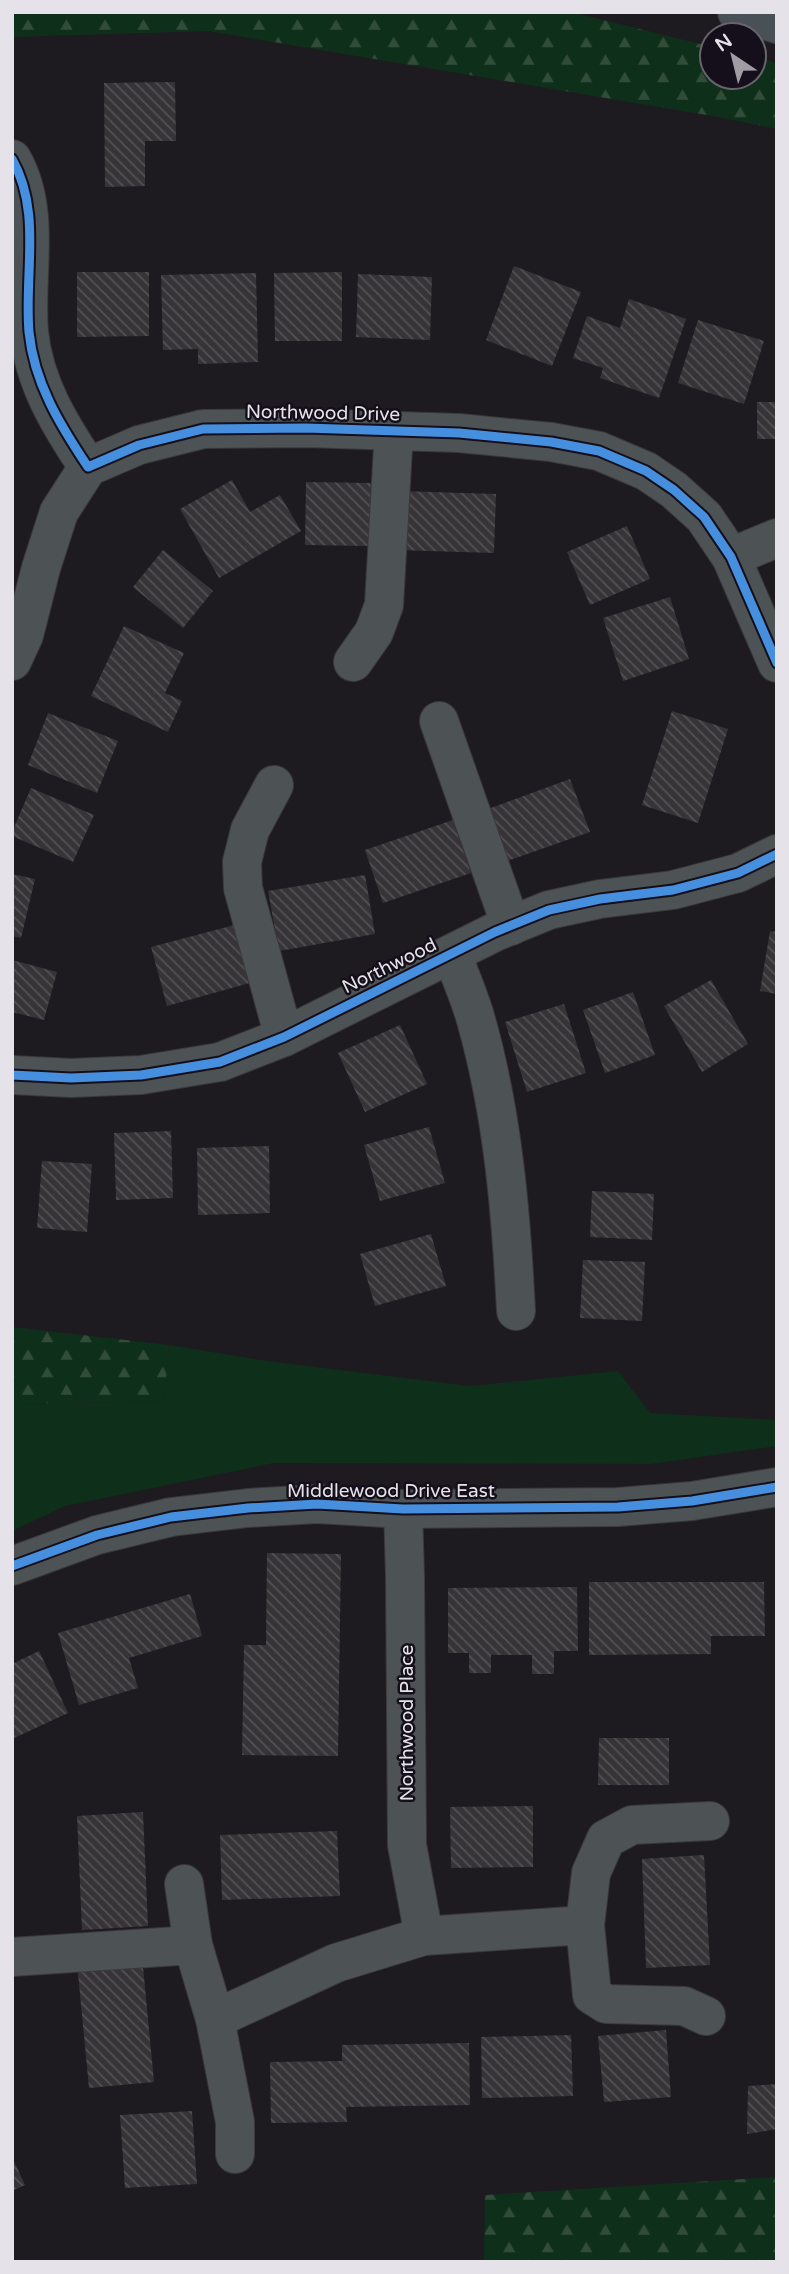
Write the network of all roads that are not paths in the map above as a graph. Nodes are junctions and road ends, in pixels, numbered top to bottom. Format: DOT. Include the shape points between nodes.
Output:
graph roads {
  1 [pos="737,12"];
  2 [pos="777,24"];
  3 [pos="12,159"];
  4 [pos="394,430"];
  5 [pos="88,467"];
  6 [pos="777,538"];
  7 [pos="731,556"];
  8 [pos="12,661"];
  9 [pos="353,662"];
  10 [pos="777,663"];
  11 [pos="439,721"];
  12 [pos="274,785"];
  13 [pos="777,854"];
  14 [pos="511,926"];
  15 [pos="452,954"];
  16 [pos="284,1037"];
  17 [pos="12,1074"];
  18 [pos="516,1311"];
  19 [pos="777,1487"];
  20 [pos="403,1508"];
  21 [pos="12,1566"];
  22 [pos="710,1821"];
  23 [pos="184,1884"];
  24 [pos="584,1925"];
  25 [pos="424,1937"];
  26 [pos="193,1945"];
  27 [pos="12,1957"];
  28 [pos="706,2017"];
  29 [pos="215,2019"];
  30 [pos="235,2154"];
  1 -- 2 [label="main road"];
  3 -- 5 [label="street" via="22,175 29,209 29,332 41,385"];
  4 -- 5 [label="street, Northwood Drive" via="203,429 139,445"];
  4 -- 7 [label="street, Northwood Drive" via="551,442 599,451 646,471 674,490 704,517"];
  4 -- 9 [label="street" via="384,605 374,632"];
  5 -- 8 [label="street" via="59,512 24,635"];
  6 -- 7 [label="street"];
  7 -- 10 [label="street, Northwood Drive"];
  11 -- 14 [label="street"];
  12 -- 16 [label="street" via="250,830 242,862 243,888"];
  13 -- 14 [label="street, Northwood" via="738,873 673,890 549,910"];
  14 -- 15 [label="street, Northwood"];
  15 -- 16 [label="street, Northwood"];
  15 -- 18 [label="street" via="494,1091 512,1227"];
  16 -- 17 [label="street, Northwood" via="220,1062 141,1075 71,1078"];
  19 -- 20 [label="street, Middlewood Drive East" via="618,1507"];
  20 -- 21 [label="street, Middlewood Drive East" via="317,1504 171,1517 97,1535"];
  20 -- 25 [label="street, Northwood Place" via="407,1845"];
  22 -- 24 [label="street" via="632,1825 606,1839 591,1872"];
  23 -- 26 [label="street"];
  24 -- 25 [label="street"];
  24 -- 28 [label="street" via="592,1995 606,2004 684,2006"];
  25 -- 29 [label="street" via="337,1963"];
  26 -- 27 [label="street"];
  26 -- 29 [label="street"];
  29 -- 30 [label="street" via="235,2122"];
}
